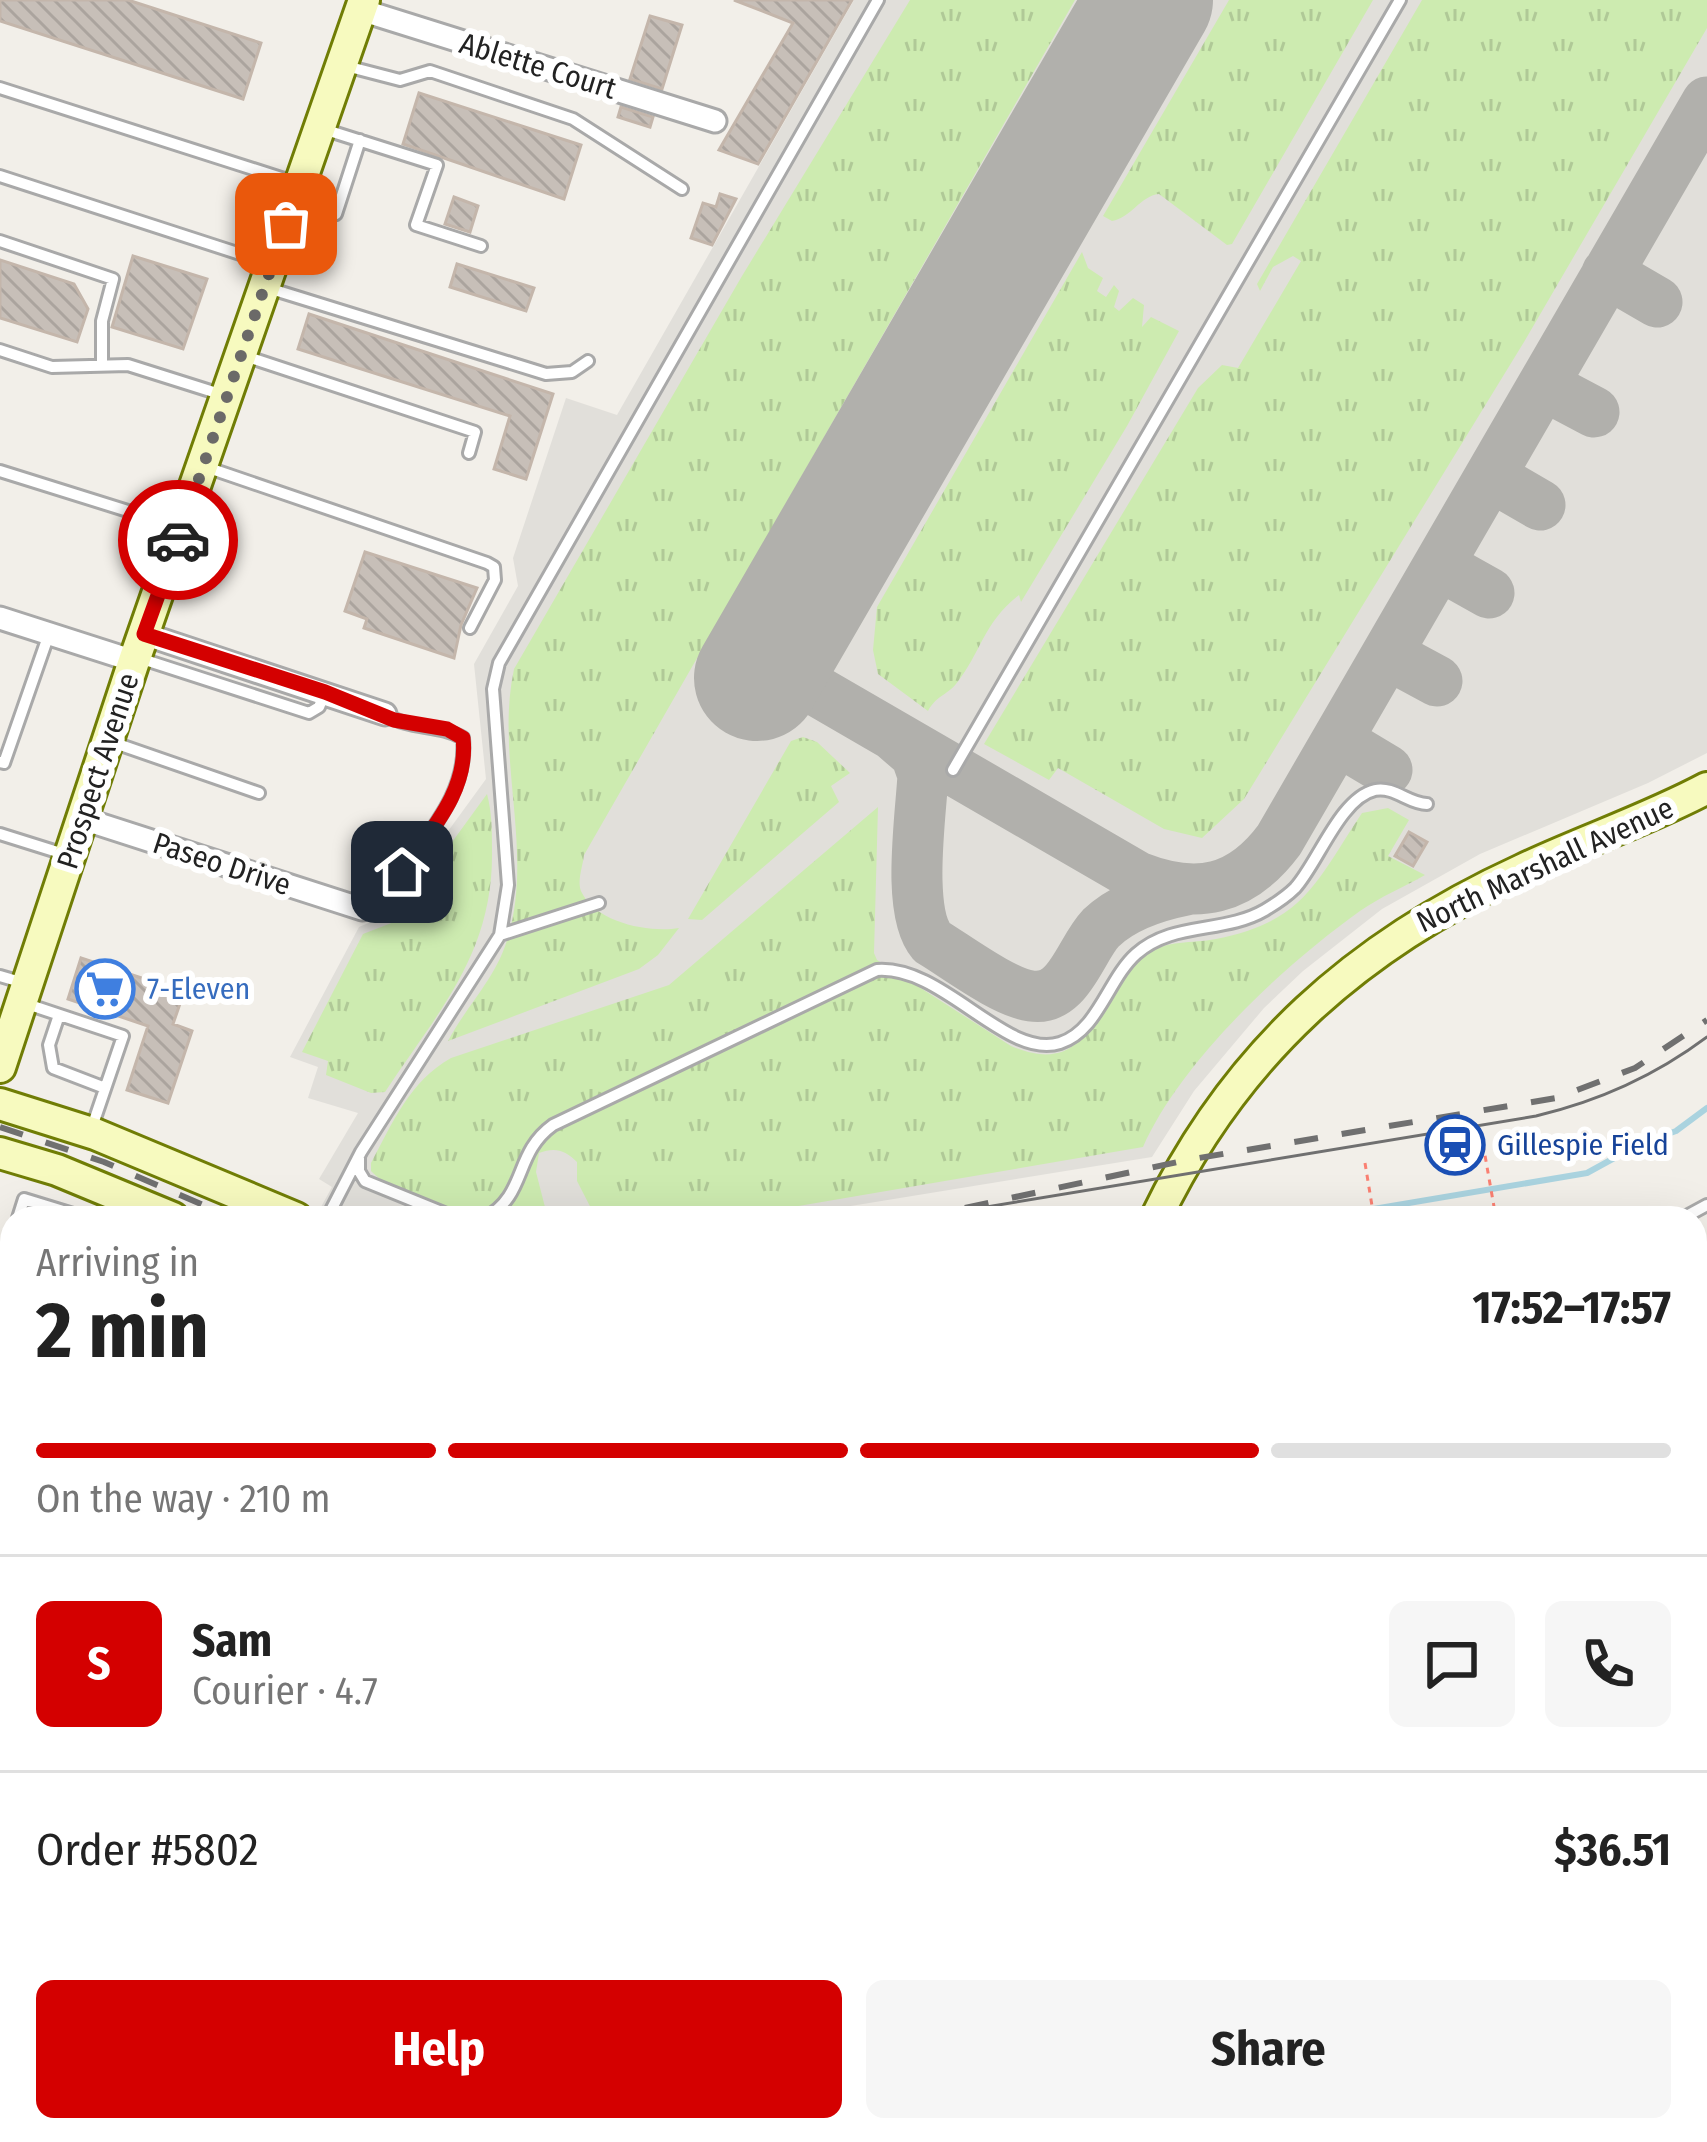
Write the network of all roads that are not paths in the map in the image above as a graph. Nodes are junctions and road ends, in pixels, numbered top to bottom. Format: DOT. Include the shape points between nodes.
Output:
graph roads {
  1 [pos="878,0"];
  2 [pos="1400,0"];
  3 [pos="362,5"];
  4 [pos="342,64"];
  5 [pos="0,88"];
  6 [pos="715,121"];
  7 [pos="320,128"];
  8 [pos="360,140"];
  9 [pos="0,176"];
  10 [pos="301,184"];
  11 [pos="682,189"];
  12 [pos="336,214"];
  13 [pos="0,242"];
  14 [pos="482,246"];
  15 [pos="269,276"];
  16 [pos="0,350"];
  17 [pos="242,355"];
  18 [pos="588,361"];
  19 [pos="102,366"];
  20 [pos="227,396"];
  21 [pos="469,453"];
  22 [pos="203,466"];
  23 [pos="0,471"];
  24 [pos="182,528"];
  25 [pos="0,619"];
  26 [pos="470,628"];
  27 [pos="49,634"];
  28 [pos="138,650"];
  29 [pos="385,714"];
  30 [pos="108,741"];
  31 [pos="0,762"];
  32 [pos="953,770"];
  33 [pos="1707,788"];
  34 [pos="260,793"];
  35 [pos="1427,804"];
  36 [pos="83,819"];
  37 [pos="0,834"];
  38 [pos="70,856"];
  39 [pos="402,872"];
  40 [pos="598,903"];
  41 [pos="362,909"];
  42 [pos="500,935"];
  43 [pos="16,988"];
  44 [pos="58,1015"];
  45 [pos="0,1066"];
  46 [pos="105,1088"];
  47 [pos="0,1104"];
  48 [pos="90,1133"];
  49 [pos="0,1153"];
  50 [pos="359,1155"];
  51 [pos="1163,1204"];
  52 [pos="22,1206"];
  53 [pos="47,1206"];
  54 [pos="138,1206"];
  55 [pos="270,1206"];
  56 [pos="333,1206"];
  57 [pos="423,1206"];
  58 [pos="502,1206"];
  1 -- 42 [label="lane" via="500,663 493,689 508,885"];
  2 -- 32 [label="lane"];
  3 -- 4 [label="main road, Prospect Avenue"];
  3 -- 6 [label="street, Ablette Court"];
  4 -- 7 [label="main road, Prospect Avenue"];
  4 -- 11 [label="lane" via="400,80 430,70 573,119"];
  5 -- 10 [label="lane"];
  7 -- 8 [label="lane"];
  7 -- 10 [label="main road, Prospect Avenue"];
  8 -- 12 [label="lane"];
  8 -- 14 [label="lane" via="436,164 416,225"];
  9 -- 15 [label="lane"];
  10 -- 15 [label="main road, Prospect Avenue"];
  13 -- 19 [label="lane" via="113,279"];
  15 -- 17 [label="main road, Prospect Avenue"];
  15 -- 18 [label="lane" via="546,374"];
  16 -- 19 [label="lane" via="52,368"];
  17 -- 20 [label="main road, Prospect Avenue"];
  17 -- 21 [label="lane" via="475,431"];
  19 -- 20 [label="lane" via="128,365"];
  20 -- 22 [label="main road, Prospect Avenue"];
  22 -- 24 [label="main road, Prospect Avenue"];
  22 -- 26 [label="lane" via="487,563 495,580"];
  23 -- 24 [label="lane"];
  24 -- 28 [label="main road, Prospect Avenue"];
  25 -- 27 [label="street"];
  27 -- 28 [label="street"];
  27 -- 31 [label="lane"];
  28 -- 29 [label="street" via="325,692"];
  28 -- 30 [label="main road, Prospect Avenue"];
  29 -- 39 [label="lane" via="463,738 466,760 459,786"];
  30 -- 34 [label="lane"];
  30 -- 36 [label="main road, Prospect Avenue"];
  33 -- 51 [label="main road, North Marshall Avenue" via="1440,910 1365,959 1256,1064"];
  35 -- 58 [label="lane" via="1369,791 1352,803 1294,889 1238,923 1154,941 1135,954 1076,1036 1057,1045 1026,1042 907,971 877,970 553,1126 526,1151"];
  36 -- 38 [label="main road, Prospect Avenue"];
  36 -- 41 [label="street, Paseo Drive"];
  37 -- 38 [label="lane"];
  38 -- 43 [label="main road, Prospect Avenue"];
  40 -- 42 [label="lane"];
  42 -- 50 [label="lane"];
  43 -- 44 [label="lane"];
  43 -- 45 [label="main road, Prospect Avenue"];
  44 -- 46 [label="lane" via="48,1055 53,1068"];
  44 -- 46 [label="lane" via="123,1036"];
  46 -- 48 [label="lane"];
  47 -- 48 [label="main road"];
  48 -- 55 [label="main road"];
  49 -- 54 [label="main road"];
  50 -- 56 [label="lane"];
  50 -- 57 [label="lane" via="365,1181"];
  52 -- 53 [label="lane" via="24,1199"];
}
